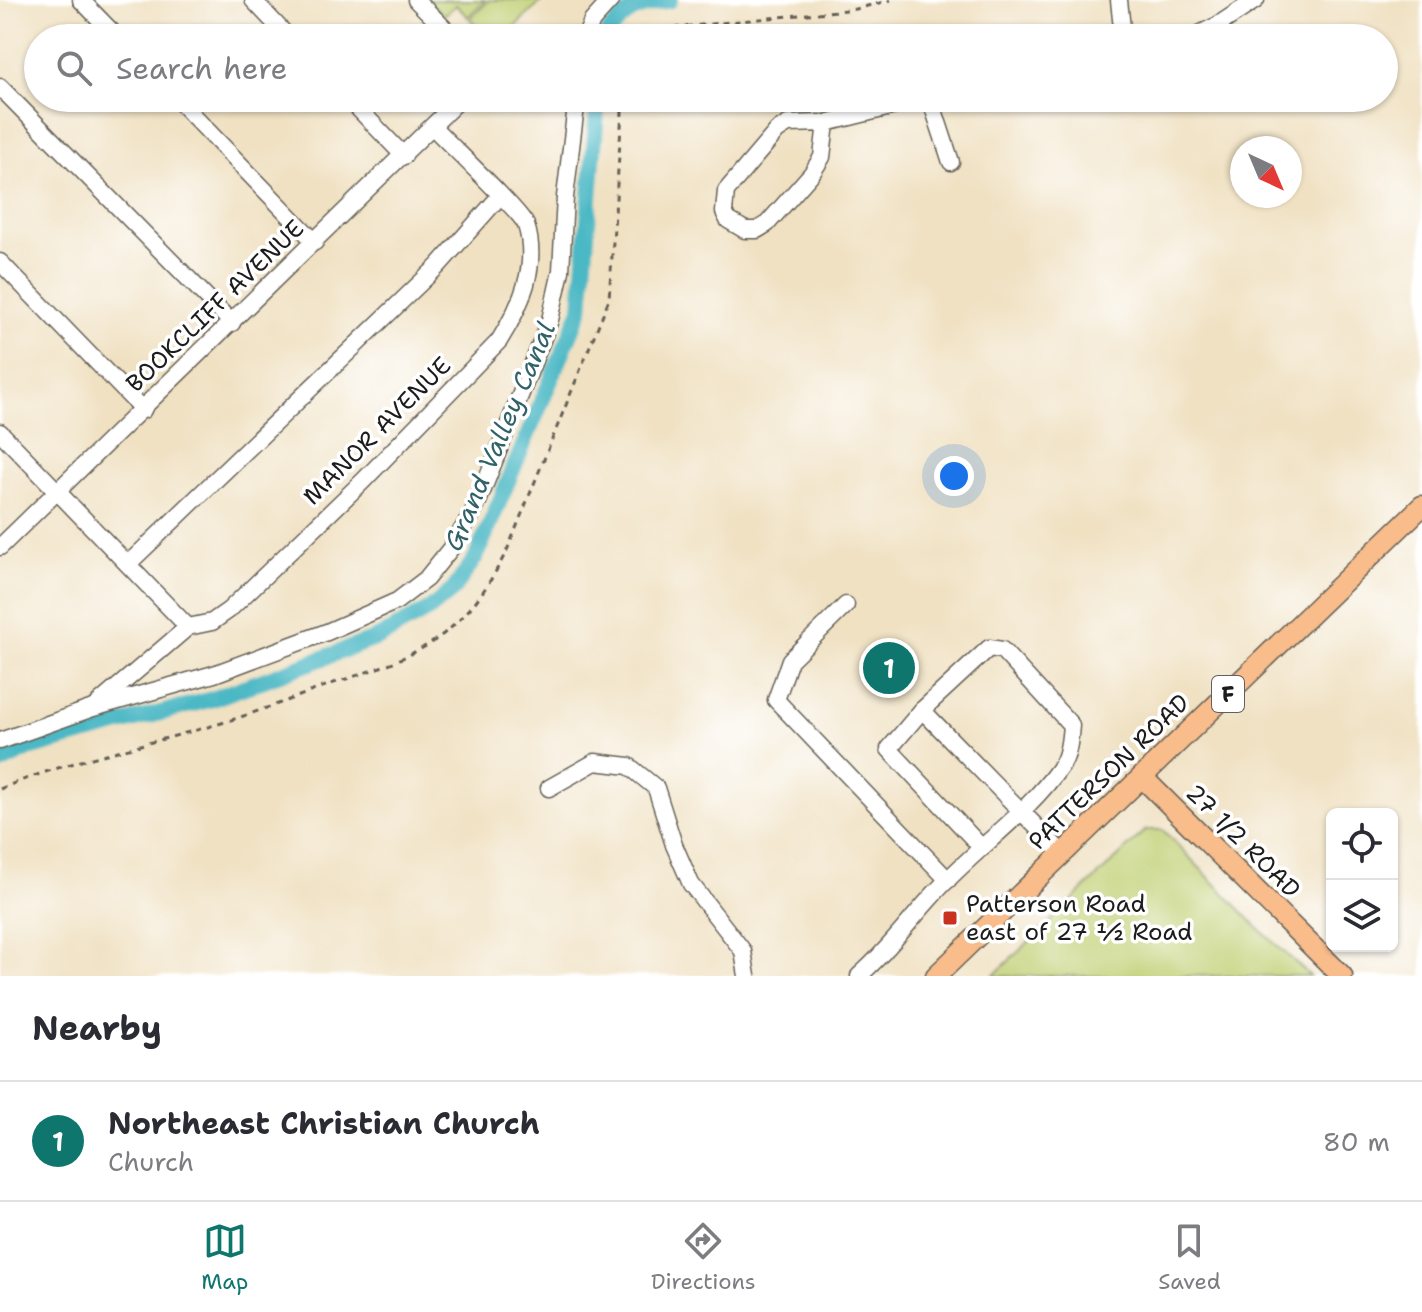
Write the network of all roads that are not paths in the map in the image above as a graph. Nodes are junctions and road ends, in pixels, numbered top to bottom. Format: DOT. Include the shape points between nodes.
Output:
graph roads {
  1 [pos="81,0"];
  2 [pos="253,0"];
  3 [pos="416,0"];
  4 [pos="611,0"];
  5 [pos="1119,0"];
  6 [pos="1256,0"];
  7 [pos="104,24"];
  8 [pos="276,24"];
  9 [pos="440,24"];
  10 [pos="591,24"];
  11 [pos="1122,24"];
  12 [pos="1220,24"];
  13 [pos="0,87"];
  14 [pos="24,111"];
  15 [pos="25,112"];
  16 [pos="190,112"];
  17 [pos="362,112"];
  18 [pos="447,112"];
  19 [pos="575,112"];
  20 [pos="871,112"];
  21 [pos="933,112"];
  22 [pos="826,123"];
  23 [pos="433,127"];
  24 [pos="404,156"];
  25 [pos="951,162"];
  26 [pos="500,196"];
  27 [pos="315,242"];
  28 [pos="0,262"];
  29 [pos="232,323"];
  30 [pos="143,410"];
  31 [pos="0,432"];
  32 [pos="58,491"];
  33 [pos="1422,506"];
  34 [pos="0,547"];
  35 [pos="128,564"];
  36 [pos="846,605"];
  37 [pos="188,627"];
  38 [pos="93,708"];
  39 [pos="922,710"];
  40 [pos="0,741"];
  41 [pos="1142,777"];
  42 [pos="549,788"];
  43 [pos="1020,812"];
  44 [pos="982,848"];
  45 [pos="1063,854"];
  46 [pos="948,880"];
  47 [pos="865,974"];
  48 [pos="747,976"];
  49 [pos="936,976"];
  50 [pos="1342,976"];
  1 -- 7 [label="street"];
  2 -- 8 [label="street"];
  3 -- 9 [label="street"];
  4 -- 10 [label="street"];
  5 -- 11 [label="street"];
  6 -- 12 [label="street"];
  13 -- 14 [label="street"];
  15 -- 29 [label="street"];
  16 -- 27 [label="street"];
  17 -- 24 [label="street"];
  18 -- 23 [label="street, BOOKCLIFF AVENUE"];
  19 -- 38 [label="street" via="556,301 476,507 426,579 397,601 341,626 214,674"];
  20 -- 22 [label="street"];
  21 -- 25 [label="street"];
  22 -- 22 [label="street" via="788,124 777,131 726,191 728,220 745,230 767,224 822,157"];
  23 -- 24 [label="street, BOOKCLIFF AVENUE"];
  23 -- 26 [label="street"];
  24 -- 27 [label="street, BOOKCLIFF AVENUE"];
  26 -- 35 [label="street" via="438,266"];
  26 -- 37 [label="street, MANOR AVENUE" via="526,222 530,260 526,288 499,341 229,610 212,622"];
  27 -- 29 [label="street, BOOKCLIFF AVENUE"];
  28 -- 30 [label="street"];
  29 -- 30 [label="street, BOOKCLIFF AVENUE"];
  30 -- 32 [label="street, BOOKCLIFF AVENUE"];
  31 -- 32 [label="street"];
  32 -- 34 [label="street, BOOKCLIFF AVENUE"];
  32 -- 35 [label="street"];
  33 -- 41 [label="main road, PATTERSON ROAD / F"];
  35 -- 37 [label="street"];
  36 -- 46 [label="street" via="790,660 776,700"];
  37 -- 38 [label="street, MANOR AVENUE"];
  38 -- 40 [label="street"];
  39 -- 43 [label="street"];
  39 -- 43 [label="street" via="989,648 1002,650 1071,725 1064,764"];
  39 -- 44 [label="street" via="889,749"];
  41 -- 45 [label="main road, PATTERSON ROAD / F"];
  41 -- 50 [label="main road, 27 1/2 ROAD"];
  42 -- 48 [label="street" via="595,762 629,766 656,788 691,884 743,951"];
  43 -- 44 [label="street"];
  43 -- 45 [label="street"];
  44 -- 46 [label="street"];
  45 -- 49 [label="main road, PATTERSON ROAD / F"];
  46 -- 47 [label="street"];
}
